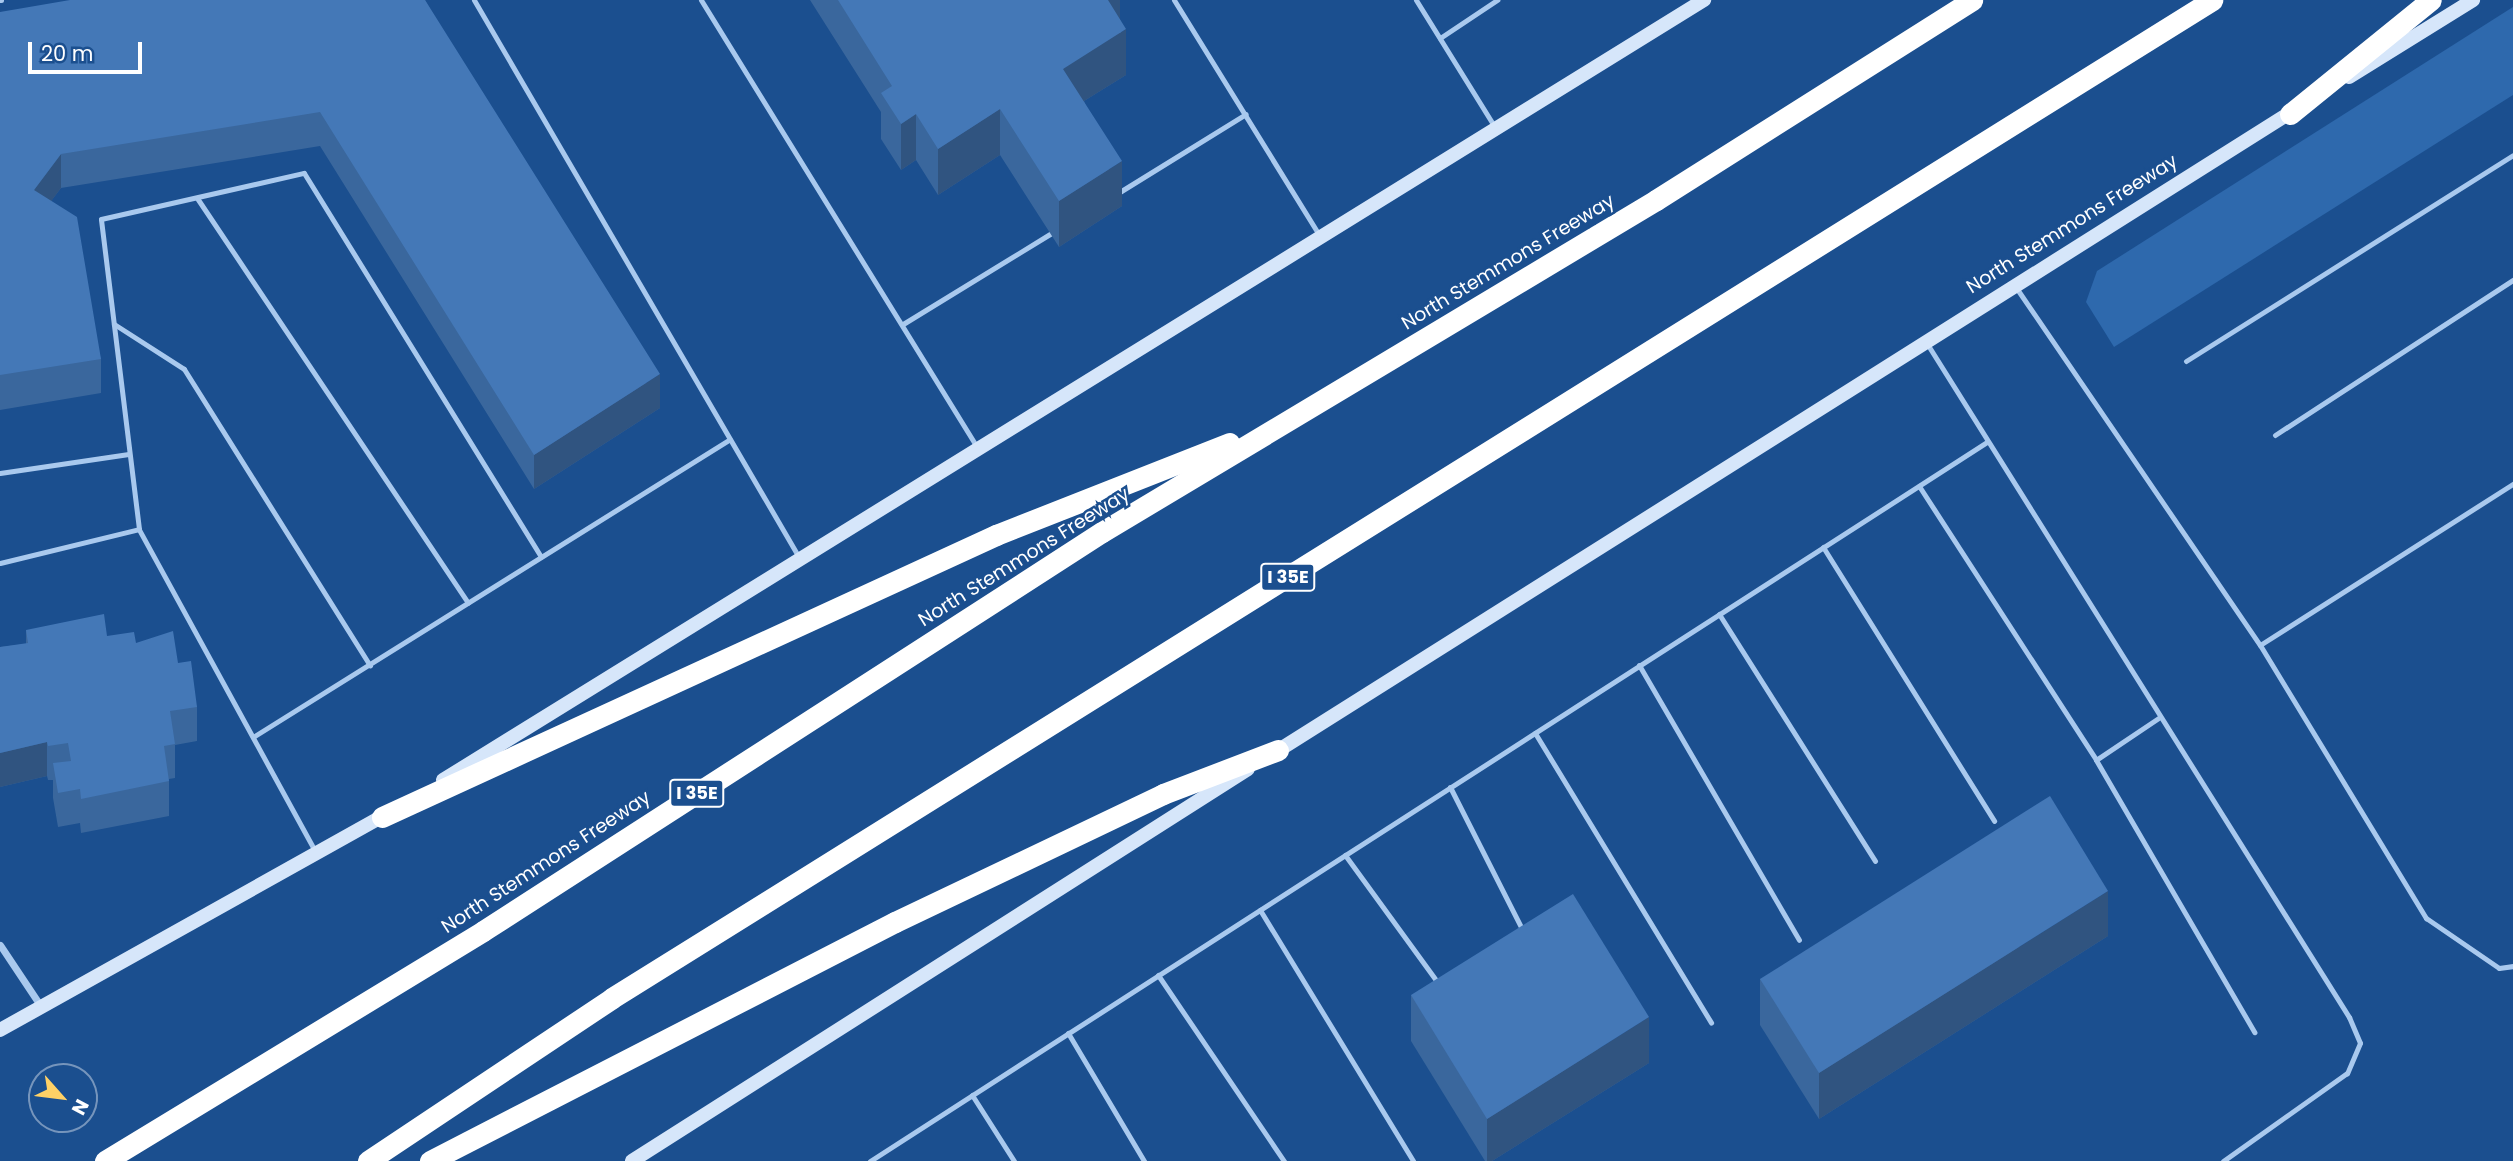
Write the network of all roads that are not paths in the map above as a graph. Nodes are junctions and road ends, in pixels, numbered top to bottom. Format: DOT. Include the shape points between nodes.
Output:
graph roads {
  1 [pos="474,0"];
  2 [pos="701,0"];
  3 [pos="1174,0"];
  4 [pos="1416,0"];
  5 [pos="1497,0"];
  6 [pos="1704,0"];
  7 [pos="1972,0"];
  8 [pos="2212,0"];
  9 [pos="2431,0"];
  10 [pos="2473,0"];
  11 [pos="1440,38"];
  12 [pos="1246,114"];
  13 [pos="2290,114"];
  14 [pos="1496,129"];
  15 [pos="2513,155"];
  16 [pos="197,198"];
  17 [pos="1104,201"];
  18 [pos="1068,223"];
  19 [pos="1322,239"];
  20 [pos="2513,280"];
  21 [pos="2015,286"];
  22 [pos="114,324"];
  23 [pos="903,324"];
  24 [pos="1926,342"];
  25 [pos="2186,361"];
  26 [pos="1287,421"];
  27 [pos="2275,435"];
  28 [pos="730,439"];
  29 [pos="1987,442"];
  30 [pos="980,452"];
  31 [pos="129,454"];
  32 [pos="0,473"];
  33 [pos="2513,484"];
  34 [pos="1919,486"];
  35 [pos="139,529"];
  36 [pos="1823,547"];
  37 [pos="541,557"];
  38 [pos="802,561"];
  39 [pos="0,563"];
  40 [pos="468,603"];
  41 [pos="1719,614"];
  42 [pos="2260,645"];
  43 [pos="370,665"];
  44 [pos="1639,665"];
  45 [pos="2160,717"];
  46 [pos="1535,733"];
  47 [pos="253,737"];
  48 [pos="1278,750"];
  49 [pos="2096,761"];
  50 [pos="1450,787"];
  51 [pos="383,817"];
  52 [pos="1994,821"];
  53 [pos="317,853"];
  54 [pos="1345,855"];
  55 [pos="1875,861"];
  56 [pos="1260,910"];
  57 [pos="1513,939"];
  58 [pos="1799,940"];
  59 [pos="0,945"];
  60 [pos="2513,966"];
  61 [pos="1158,975"];
  62 [pos="1447,978"];
  63 [pos="41,1008"];
  64 [pos="1711,1023"];
  65 [pos="0,1030"];
  66 [pos="2254,1032"];
  67 [pos="1068,1033"];
  68 [pos="972,1095"];
  69 [pos="880,1158"];
  70 [pos="106,1161"];
  71 [pos="368,1161"];
  72 [pos="430,1161"];
  73 [pos="632,1161"];
  74 [pos="870,1161"];
  75 [pos="1014,1161"];
  76 [pos="1143,1161"];
  77 [pos="1284,1161"];
  78 [pos="1413,1161"];
  79 [pos="2223,1161"];
  1 -- 28 [label="lane"];
  2 -- 23 [label="lane"];
  3 -- 12 [label="lane"];
  4 -- 11 [label="lane"];
  5 -- 11 [label="lane"];
  6 -- 14 [label="main road"];
  7 -- 26 [label="highway, North Stemmons Freeway / I 35E" via="1656,200"];
  8 -- 71 [label="highway, I 35E" via="612,998"];
  9 -- 13 [label="highway"];
  10 -- 13 [label="main road, North Stemmons Freeway"];
  11 -- 14 [label="lane"];
  12 -- 17 [label="lane"];
  12 -- 19 [label="lane"];
  13 -- 21 [label="main road, North Stemmons Freeway"];
  14 -- 19 [label="main road"];
  15 -- 25 [label="lane"];
  16 -- 22 [label="lane" via="101,219"];
  16 -- 37 [label="lane" via="304,173"];
  16 -- 40 [label="lane"];
  18 -- 23 [label="lane"];
  19 -- 30 [label="main road"];
  20 -- 27 [label="lane"];
  21 -- 24 [label="main road, North Stemmons Freeway"];
  21 -- 42 [label="lane"];
  22 -- 31 [label="lane"];
  22 -- 43 [label="lane" via="184,369"];
  23 -- 30 [label="lane"];
  24 -- 29 [label="lane"];
  24 -- 48 [label="main road, North Stemmons Freeway"];
  26 -- 51 [label="highway" via="996,535"];
  26 -- 70 [label="highway, North Stemmons Freeway / I 35E" via="1102,532 483,931"];
  28 -- 37 [label="lane"];
  28 -- 38 [label="lane"];
  29 -- 34 [label="lane"];
  29 -- 45 [label="lane"];
  30 -- 38 [label="main road"];
  31 -- 32 [label="lane"];
  31 -- 35 [label="lane"];
  33 -- 42 [label="lane"];
  34 -- 36 [label="lane"];
  34 -- 49 [label="lane"];
  35 -- 39 [label="lane"];
  35 -- 47 [label="lane"];
  36 -- 41 [label="lane"];
  36 -- 52 [label="lane"];
  37 -- 40 [label="lane"];
  38 -- 51 [label="main road"];
  40 -- 43 [label="lane"];
  41 -- 44 [label="lane"];
  41 -- 55 [label="lane"];
  42 -- 60 [label="lane" via="2426,918 2498,968"];
  43 -- 47 [label="lane"];
  44 -- 46 [label="lane"];
  44 -- 58 [label="lane"];
  45 -- 49 [label="lane"];
  45 -- 79 [label="lane" via="2349,1017 2360,1044 2347,1073"];
  46 -- 50 [label="lane"];
  46 -- 64 [label="lane"];
  47 -- 53 [label="lane"];
  48 -- 72 [label="highway" via="1163,794 895,922"];
  48 -- 73 [label="main road, North Stemmons Freeway"];
  49 -- 66 [label="lane"];
  50 -- 54 [label="lane"];
  50 -- 57 [label="lane" via="1524,932"];
  51 -- 53 [label="main road"];
  53 -- 63 [label="main road"];
  54 -- 56 [label="lane"];
  54 -- 62 [label="lane" via="1436,985"];
  56 -- 61 [label="lane"];
  56 -- 78 [label="lane"];
  59 -- 63 [label="street"];
  61 -- 67 [label="lane"];
  61 -- 77 [label="lane"];
  63 -- 65 [label="main road"];
  67 -- 68 [label="lane"];
  67 -- 76 [label="lane"];
  68 -- 69 [label="lane"];
  68 -- 75 [label="lane"];
  69 -- 74 [label="lane"];
}
